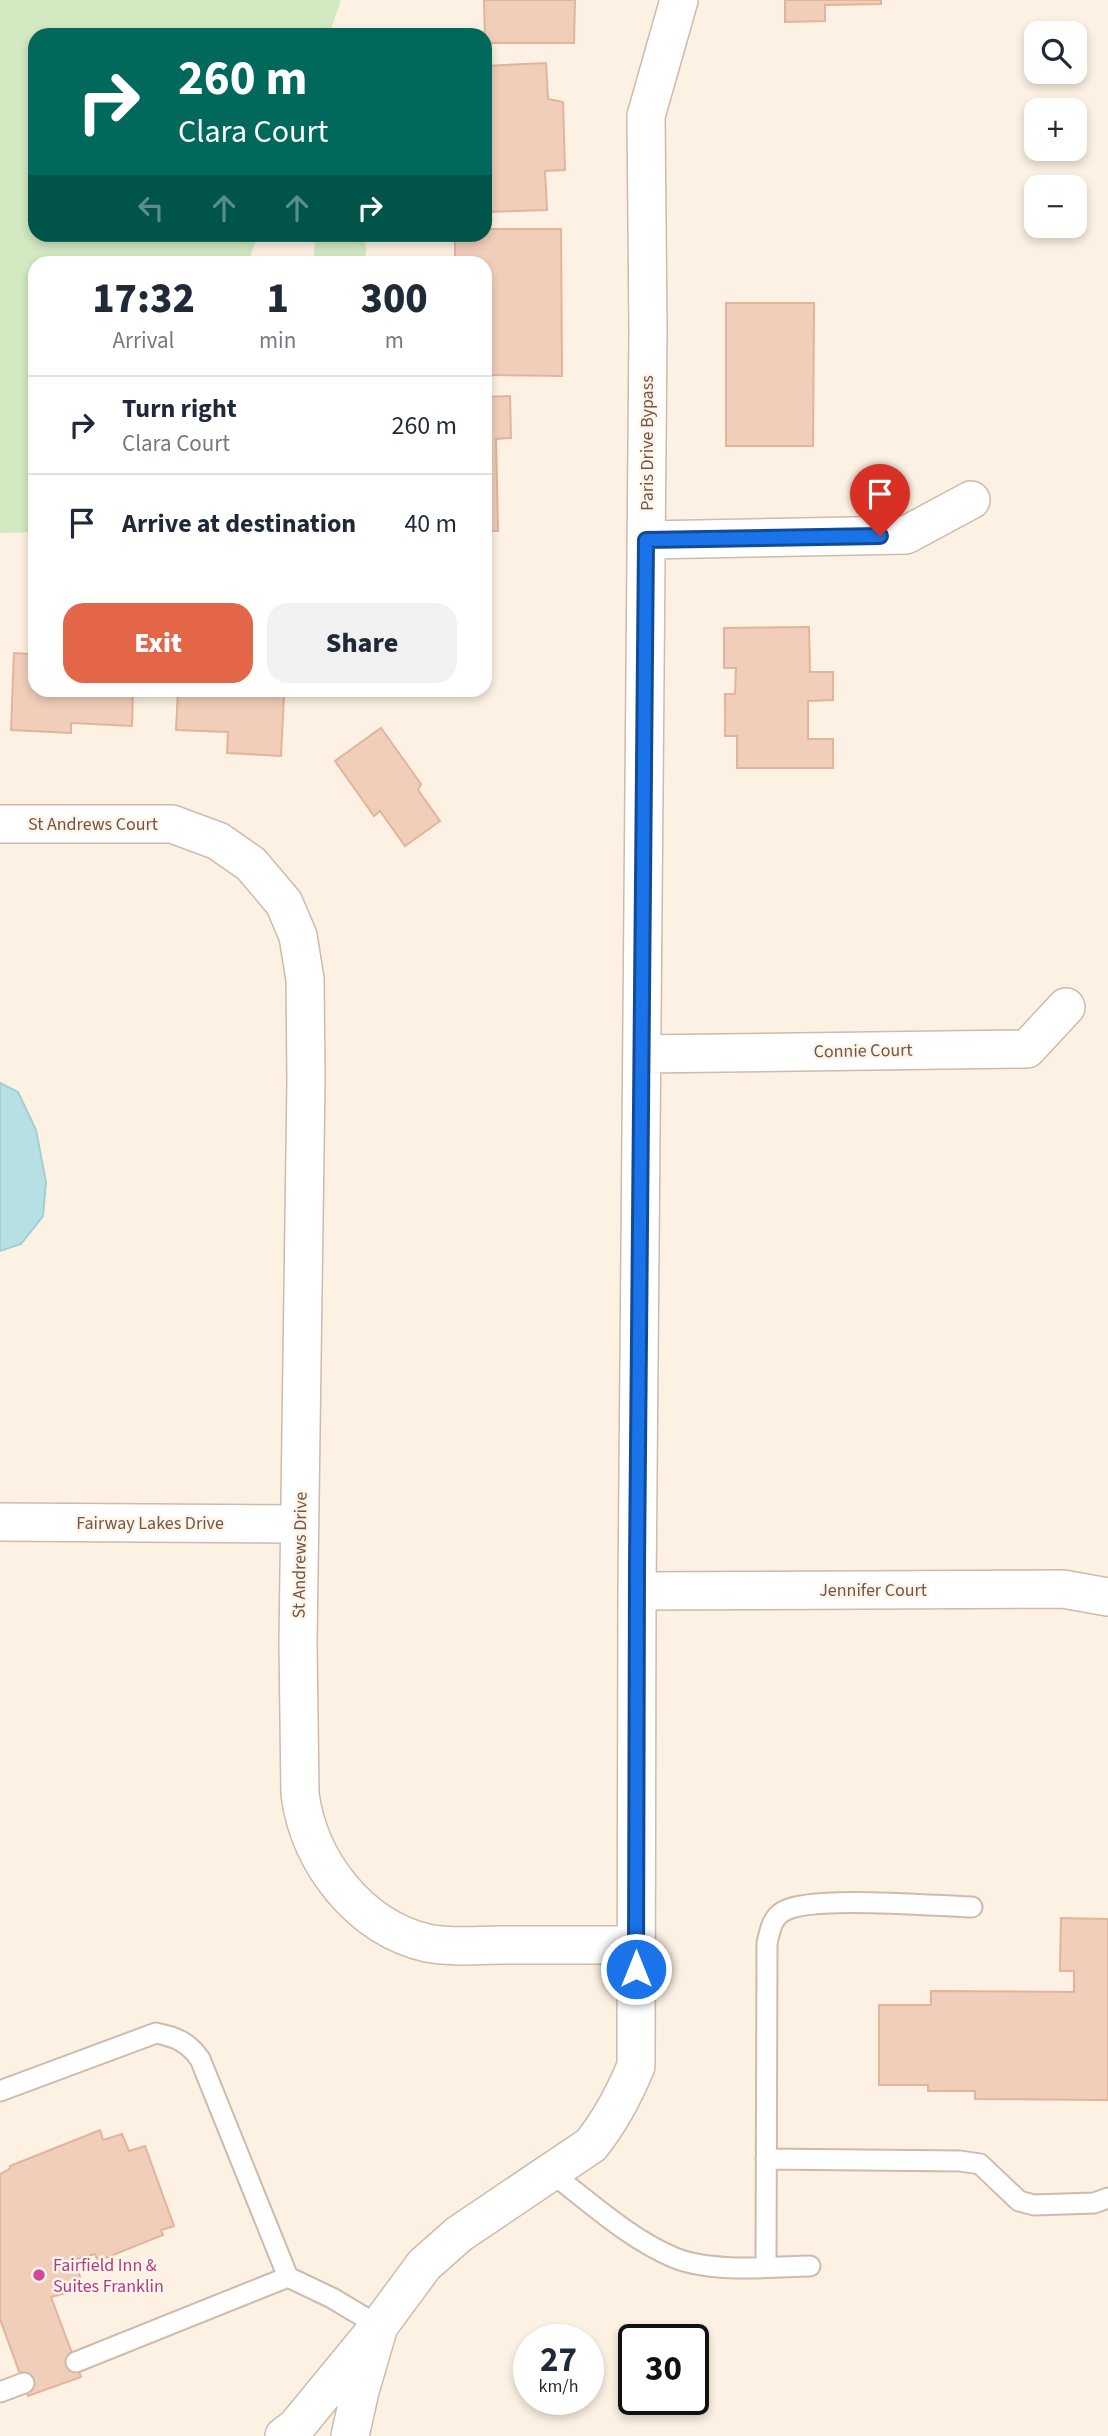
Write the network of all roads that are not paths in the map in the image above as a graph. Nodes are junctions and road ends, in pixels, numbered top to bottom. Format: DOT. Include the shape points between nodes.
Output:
graph roads {
  1 [pos="679,0"];
  2 [pos="971,500"];
  3 [pos="646,540"];
  4 [pos="0,824"];
  5 [pos="284,903"];
  6 [pos="1066,1007"];
  7 [pos="642,1054"];
  8 [pos="0,1522"];
  9 [pos="300,1524"];
  10 [pos="637,1591"];
  11 [pos="1108,1597"];
  12 [pos="972,1907"];
  13 [pos="636,1945"];
  14 [pos="0,2091"];
  15 [pos="766,2159"];
  16 [pos="550,2172"];
  17 [pos="1108,2198"];
  18 [pos="810,2266"];
  19 [pos="766,2267"];
  20 [pos="288,2277"];
  21 [pos="379,2326"];
  22 [pos="76,2362"];
  23 [pos="24,2382"];
  24 [pos="0,2392"];
  25 [pos="284,2436"];
  26 [pos="350,2436"];
  1 -- 3 [label="street, Paris Drive Bypass" via="646,116"];
  2 -- 3 [label="street" via="905,536"];
  3 -- 7 [label="street, Paris Drive Bypass"];
  4 -- 5 [label="street, St Andrews Court" via="172,824 218,841 251,864"];
  5 -- 9 [label="street, St Andrews Drive" via="298,936 305,991"];
  6 -- 7 [label="street, Connie Court" via="1027,1049"];
  7 -- 10 [label="street, Paris Drive Bypass"];
  8 -- 9 [label="street, Fairway Lakes Drive"];
  9 -- 13 [label="street, St Andrews Drive" via="300,1794 312,1840 339,1886 368,1915 394,1932 429,1943"];
  10 -- 11 [label="street, Jennifer Court" via="1063,1589"];
  10 -- 13 [label="street, Paris Drive Bypass"];
  12 -- 15 [label="lane" via="847,1903 799,1905 781,1912 767,1943"];
  13 -- 16 [label="street, Paris Drive Bypass" via="636,2066 623,2099 591,2145"];
  14 -- 20 [label="lane" via="156,2033 191,2046"];
  15 -- 17 [label="lane" via="960,2161 980,2164 1019,2201 1034,2206"];
  15 -- 19 [label="lane"];
  16 -- 19 [label="lane" via="642,2241 677,2259 724,2267"];
  16 -- 21 [label="street" via="459,2234 424,2264"];
  18 -- 19 [label="lane"];
  20 -- 21 [label="lane"];
  20 -- 22 [label="lane"];
  21 -- 25 [label="street"];
  21 -- 26 [label="street"];
  23 -- 24 [label="lane"];
}
